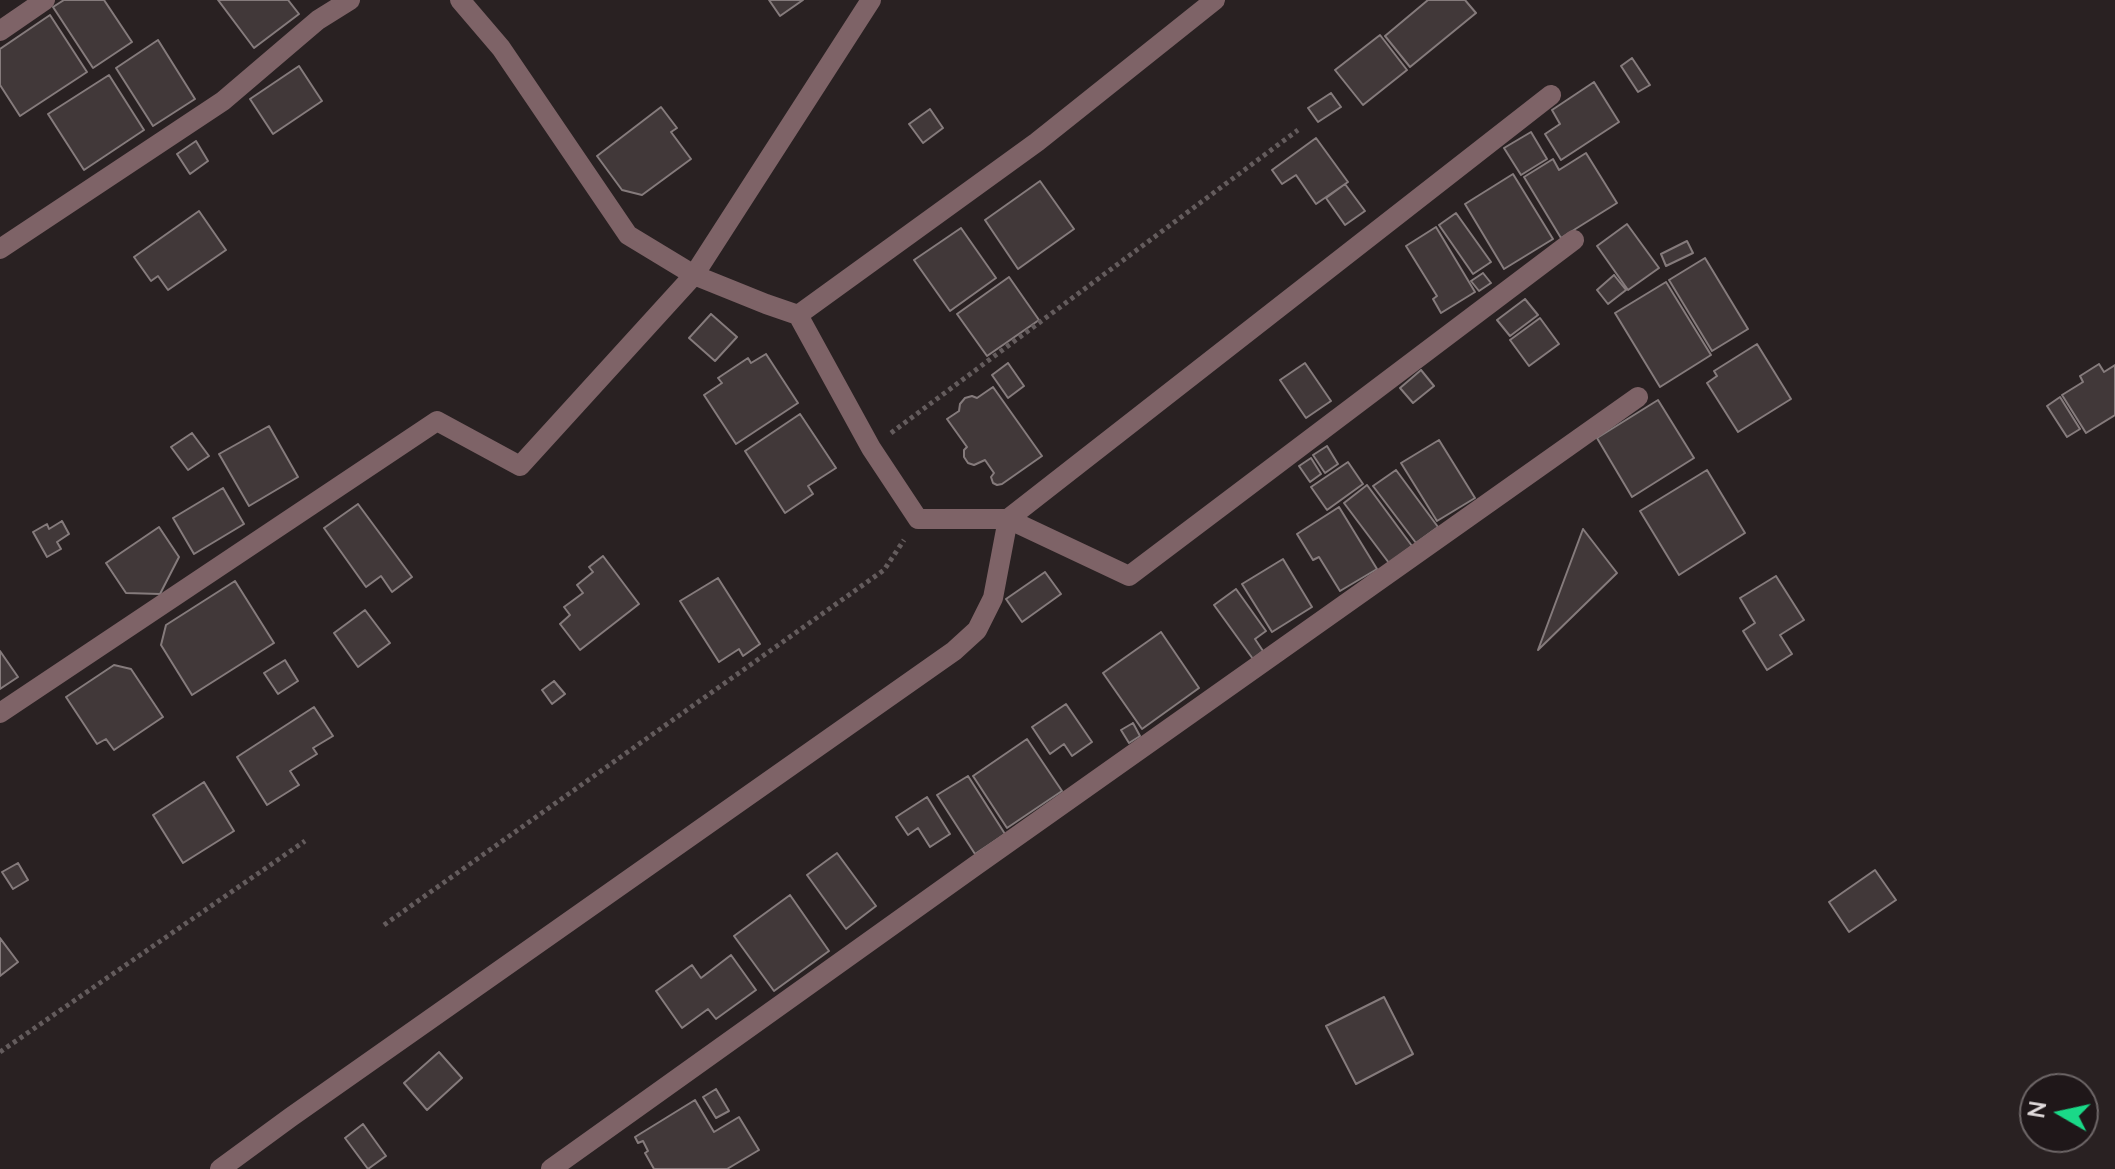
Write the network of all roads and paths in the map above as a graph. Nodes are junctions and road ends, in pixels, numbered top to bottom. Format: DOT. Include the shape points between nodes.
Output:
graph roads {
  1 [pos="45,0"];
  2 [pos="350,0"];
  3 [pos="460,0"];
  4 [pos="871,0"];
  5 [pos="1215,0"];
  6 [pos="0,31"];
  7 [pos="1551,95"];
  8 [pos="1298,130"];
  9 [pos="1574,240"];
  10 [pos="0,249"];
  11 [pos="694,275"];
  12 [pos="798,315"];
  13 [pos="1638,397"];
  14 [pos="871,448"];
  15 [pos="918,519"];
  16 [pos="1008,519"];
  17 [pos="0,713"];
  18 [pos="305,841"];
  19 [pos="384,925"];
  20 [pos="0,1052"];
  21 [pos="220,1169"];
  22 [pos="551,1169"];
  1 -- 6 [label="street"];
  2 -- 10 [label="street" via="318,20 223,101"];
  3 -- 11 [label="street" via="501,48 628,235"];
  4 -- 11 [label="street"];
  5 -- 12 [label="street" via="1037,142"];
  7 -- 16 [label="street"];
  8 -- 14 [label="path"];
  9 -- 16 [label="street" via="1129,576"];
  11 -- 12 [label="street"];
  11 -- 17 [label="street" via="520,466 437,421"];
  12 -- 14 [label="street"];
  13 -- 22 [label="street"];
  14 -- 15 [label="street"];
  15 -- 16 [label="street"];
  15 -- 19 [label="path" via="884,570"];
  16 -- 21 [label="street" via="993,598 977,630 954,651"];
  18 -- 20 [label="path"];
}
